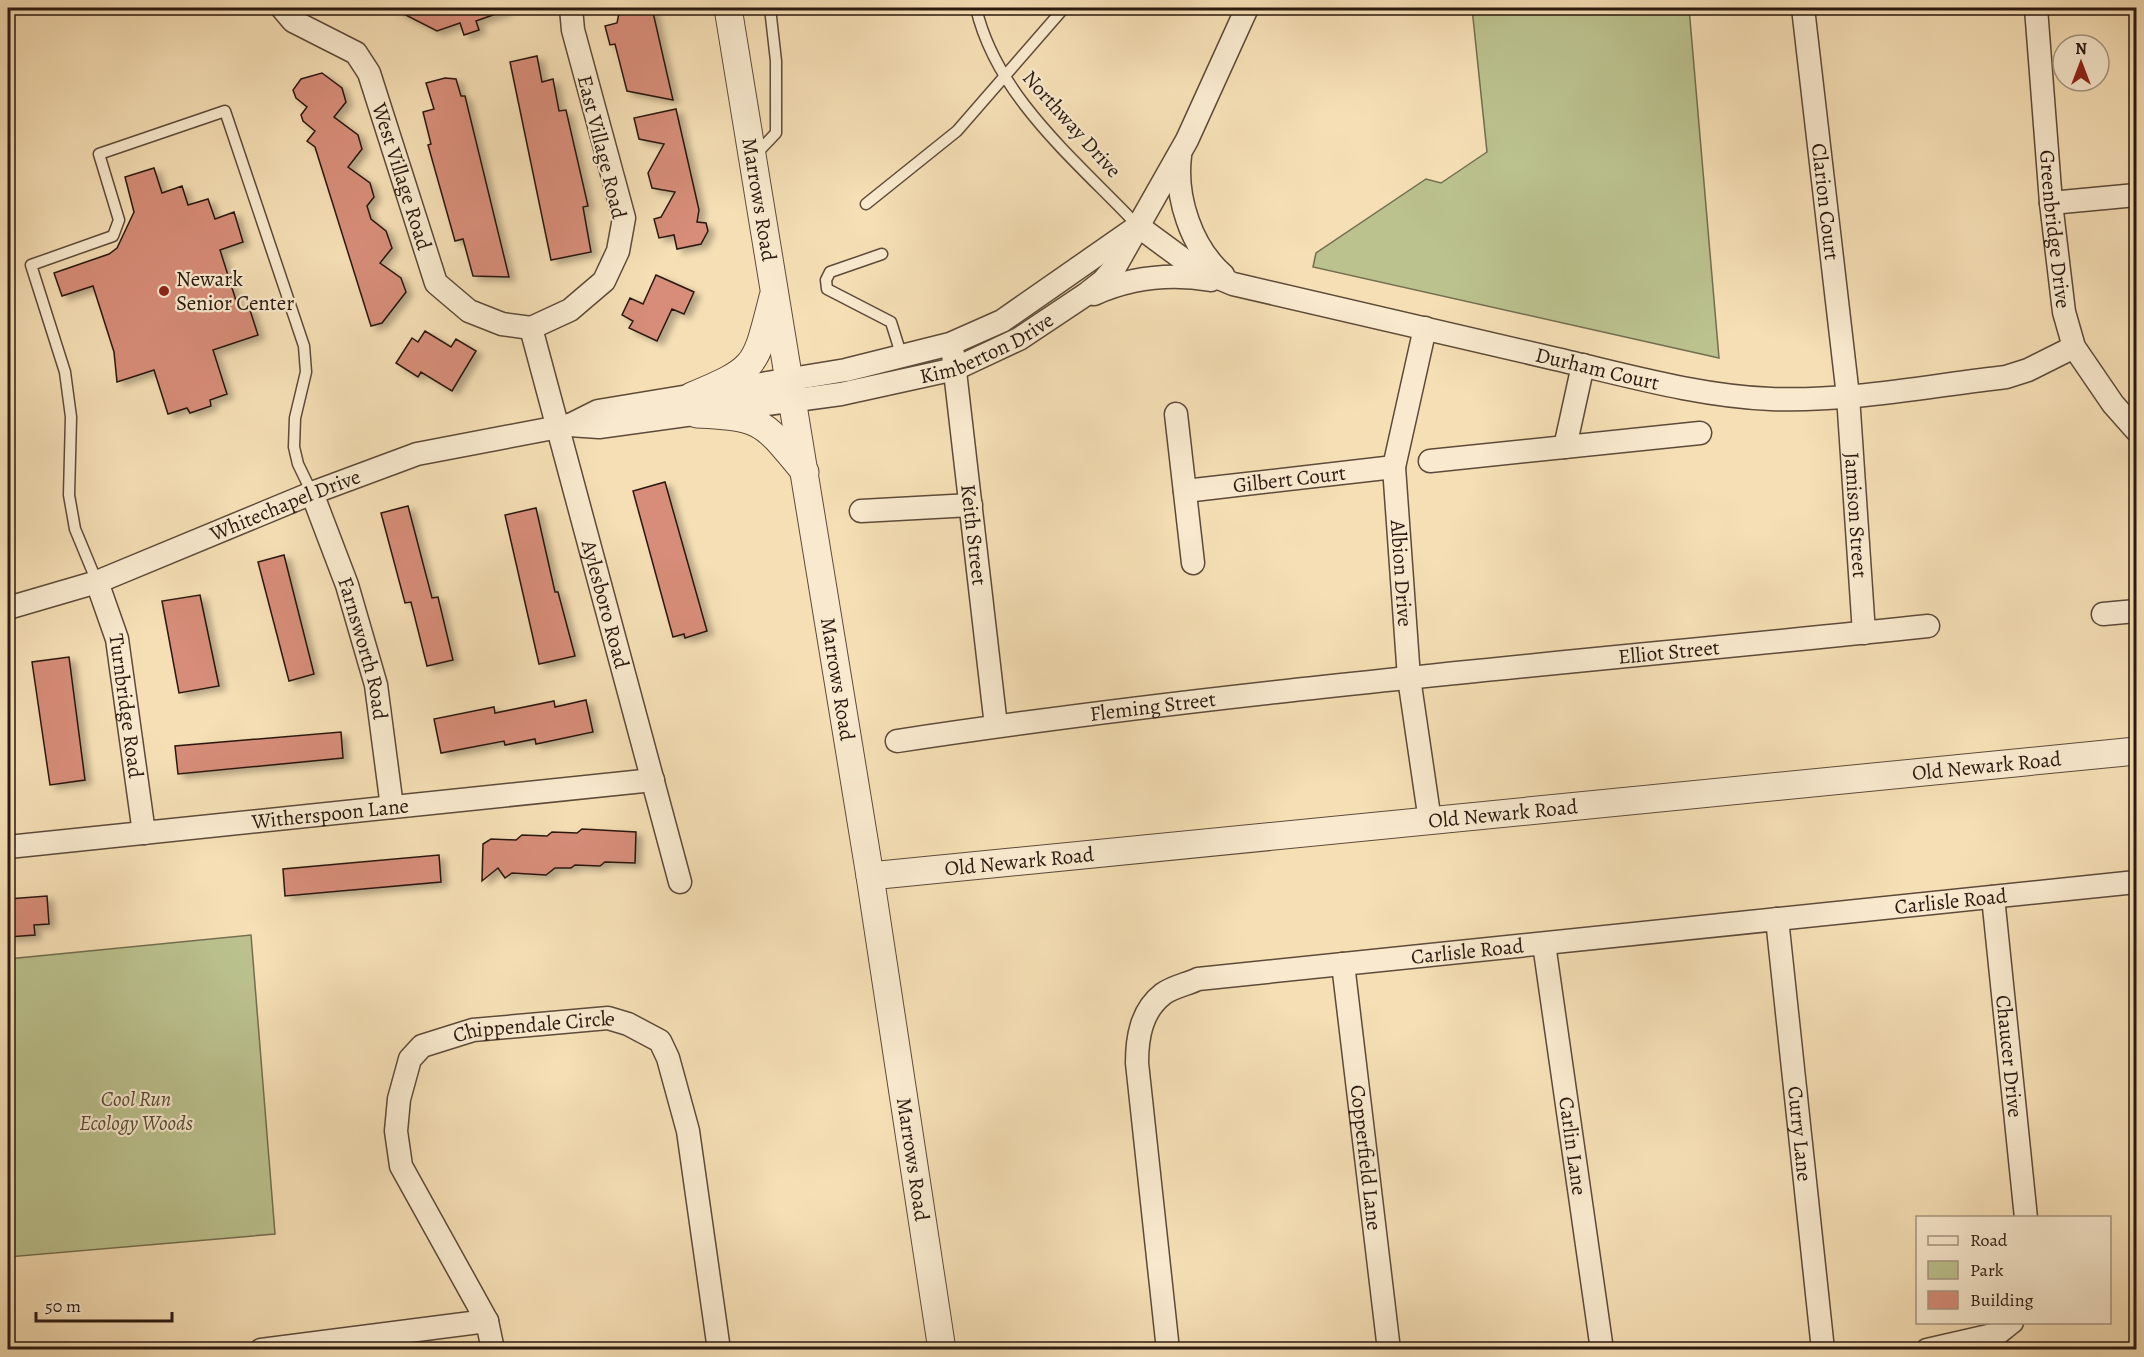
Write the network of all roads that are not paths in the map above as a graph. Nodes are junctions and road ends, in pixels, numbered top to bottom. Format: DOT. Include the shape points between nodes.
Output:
graph roads {
  1 [pos="282,8"];
  2 [pos="571,8"];
  3 [pos="728,8"];
  4 [pos="770,8"];
  5 [pos="976,8"];
  6 [pos="1064,8"];
  7 [pos="1247,8"];
  8 [pos="1803,8"];
  9 [pos="2036,8"];
  10 [pos="1004,79"];
  11 [pos="1181,151"];
  12 [pos="754,157"];
  13 [pos="2136,195"];
  14 [pos="2050,203"];
  15 [pos="866,204"];
  16 [pos="1138,226"];
  17 [pos="882,254"];
  18 [pos="1233,284"];
  19 [pos="775,287"];
  20 [pos="1071,305"];
  21 [pos="531,328"];
  22 [pos="1425,328"];
  23 [pos="950,344"];
  24 [pos="2074,347"];
  25 [pos="902,357"];
  26 [pos="1583,365"];
  27 [pos="955,369"];
  28 [pos="793,390"];
  29 [pos="1848,396"];
  30 [pos="694,405"];
  31 [pos="1176,414"];
  32 [pos="563,426"];
  33 [pos="2136,430"];
  34 [pos="1700,433"];
  35 [pos="1565,447"];
  36 [pos="1430,461"];
  37 [pos="1394,467"];
  38 [pos="805,472"];
  39 [pos="1185,491"];
  40 [pos="312,493"];
  41 [pos="971,505"];
  42 [pos="861,511"];
  43 [pos="1193,562"];
  44 [pos="97,582"];
  45 [pos="8,608"];
  46 [pos="2136,611"];
  47 [pos="2103,614"];
  48 [pos="1928,626"];
  49 [pos="1864,633"];
  50 [pos="1409,678"];
  51 [pos="996,726"];
  52 [pos="897,741"];
  53 [pos="2136,751"];
  54 [pos="652,780"];
  55 [pos="392,807"];
  56 [pos="1430,821"];
  57 [pos="144,833"];
  58 [pos="8,847"];
  59 [pos="870,876"];
  60 [pos="680,882"];
  61 [pos="2136,882"];
  62 [pos="1993,897"];
  63 [pos="1777,919"];
  64 [pos="1544,944"];
  65 [pos="1343,964"];
  66 [pos="2026,1216"];
  67 [pos="487,1321"];
  68 [pos="2011,1324"];
  69 [pos="261,1350"];
  70 [pos="493,1350"];
  71 [pos="719,1350"];
  72 [pos="942,1350"];
  73 [pos="1168,1350"];
  74 [pos="1389,1350"];
  75 [pos="1602,1350"];
  76 [pos="1823,1350"];
  77 [pos="1928,1350"];
  1 -- 21 [label="street, West Village Road" via="293,21 356,52 369,73 436,283 469,312 502,324"];
  2 -- 21 [label="street, East Village Road" via="573,30 624,218 618,251 604,281 570,310"];
  3 -- 12 [label="street, Marrows Road"];
  4 -- 12 [label="lane" via="776,61 776,133"];
  5 -- 10 [label="lane, Northway Drive"];
  6 -- 10 [label="lane"];
  7 -- 11 [label="street, Kimberton Drive"];
  8 -- 29 [label="street, Clarion Court"];
  9 -- 14 [label="street, Greenbridge Drive"];
  10 -- 15 [label="lane" via="957,130"];
  10 -- 16 [label="lane, Northway Drive"];
  11 -- 16 [label="street, Kimberton Drive"];
  11 -- 18 [label="street" via="1178,176 1194,236 1203,255"];
  12 -- 19 [label="street, Marrows Road"];
  13 -- 14 [label="street"];
  14 -- 24 [label="street, Greenbridge Drive" via="2064,312"];
  16 -- 18 [label="street, Durham Court" via="1195,268"];
  16 -- 20 [label="street, Kimberton Drive" via="1115,267"];
  16 -- 23 [label="street, Kimberton Drive" via="1002,321"];
  17 -- 25 [label="lane" via="830,272 827,290 891,322"];
  18 -- 20 [label="street" via="1191,277 1134,279"];
  18 -- 22 [label="street, Durham Court"];
  19 -- 28 [label="street, Marrows Road"];
  19 -- 30 [label="street" via="754,361 736,378"];
  20 -- 27 [label="street, Kimberton Drive" via="1019,339"];
  21 -- 32 [label="street, Aylesboro Road"];
  22 -- 26 [label="street, Durham Court"];
  22 -- 37 [label="street, Albion Drive"];
  23 -- 25 [label="street, Kimberton Drive"];
  23 -- 27 [label="street, Keith Street"];
  24 -- 29 [label="street, Durham Court" via="2006,377"];
  24 -- 33 [label="street, Greenbridge Drive"];
  25 -- 28 [label="street, Kimberton Drive"];
  26 -- 29 [label="street, Durham Court" via="1742,397"];
  26 -- 35 [label="street"];
  27 -- 28 [label="street, Kimberton Drive" via="841,394"];
  27 -- 41 [label="street, Keith Street"];
  28 -- 30 [label="street, Whitechapel Drive"];
  28 -- 38 [label="street, Marrows Road"];
  29 -- 49 [label="street, Jamison Street"];
  30 -- 32 [label="street, Whitechapel Drive" via="598,411"];
  30 -- 38 [label="street" via="757,422 770,430"];
  31 -- 39 [label="street"];
  32 -- 40 [label="street, Whitechapel Drive" via="417,454"];
  32 -- 54 [label="street, Aylesboro Road"];
  34 -- 35 [label="street"];
  35 -- 36 [label="street"];
  37 -- 39 [label="street, Gilbert Court"];
  37 -- 50 [label="street, Albion Drive"];
  38 -- 59 [label="street, Marrows Road"];
  39 -- 43 [label="street"];
  40 -- 44 [label="street, Whitechapel Drive"];
  40 -- 44 [label="lane" via="294,447 295,418 306,372 304,346 225,111 99,154 119,220 113,236 31,265 65,372 71,417 69,495 75,529"];
  40 -- 55 [label="street, Farnsworth Road" via="347,585 376,685"];
  41 -- 42 [label="street"];
  41 -- 51 [label="street, Keith Street"];
  44 -- 45 [label="street, Whitechapel Drive"];
  44 -- 57 [label="street, Turnbridge Road" via="117,639"];
  46 -- 47 [label="street"];
  48 -- 49 [label="street, Elliot Street"];
  49 -- 50 [label="street, Elliot Street"];
  50 -- 51 [label="street, Fleming Street"];
  50 -- 56 [label="street, Albion Drive"];
  51 -- 52 [label="street, Fleming Street"];
  53 -- 56 [label="street, Old Newark Road"];
  54 -- 55 [label="street, Witherspoon Lane"];
  54 -- 60 [label="street, Aylesboro Road"];
  55 -- 57 [label="street, Witherspoon Lane"];
  56 -- 59 [label="street, Old Newark Road"];
  57 -- 58 [label="street, Witherspoon Lane"];
  59 -- 72 [label="street, Marrows Road"];
  61 -- 62 [label="street, Carlisle Road"];
  62 -- 63 [label="street, Carlisle Road"];
  62 -- 66 [label="street, Chaucer Drive"];
  63 -- 64 [label="street, Carlisle Road"];
  63 -- 76 [label="street, Curry Lane"];
  64 -- 65 [label="street, Carlisle Road"];
  64 -- 75 [label="street, Carlin Lane"];
  65 -- 73 [label="street, Carlisle Road" via="1198,980 1163,994 1145,1016 1137,1036 1137,1063"];
  65 -- 74 [label="street, Copperfield Lane"];
  67 -- 69 [label="street"];
  67 -- 70 [label="street, Chippendale Circle"];
  67 -- 71 [label="street, Chippendale Circle" via="401,1166 396,1131 410,1059 422,1046 473,1030 608,1018 660,1041 668,1058 688,1131"];
  68 -- 77 [label="street" via="1997,1334"];
}
